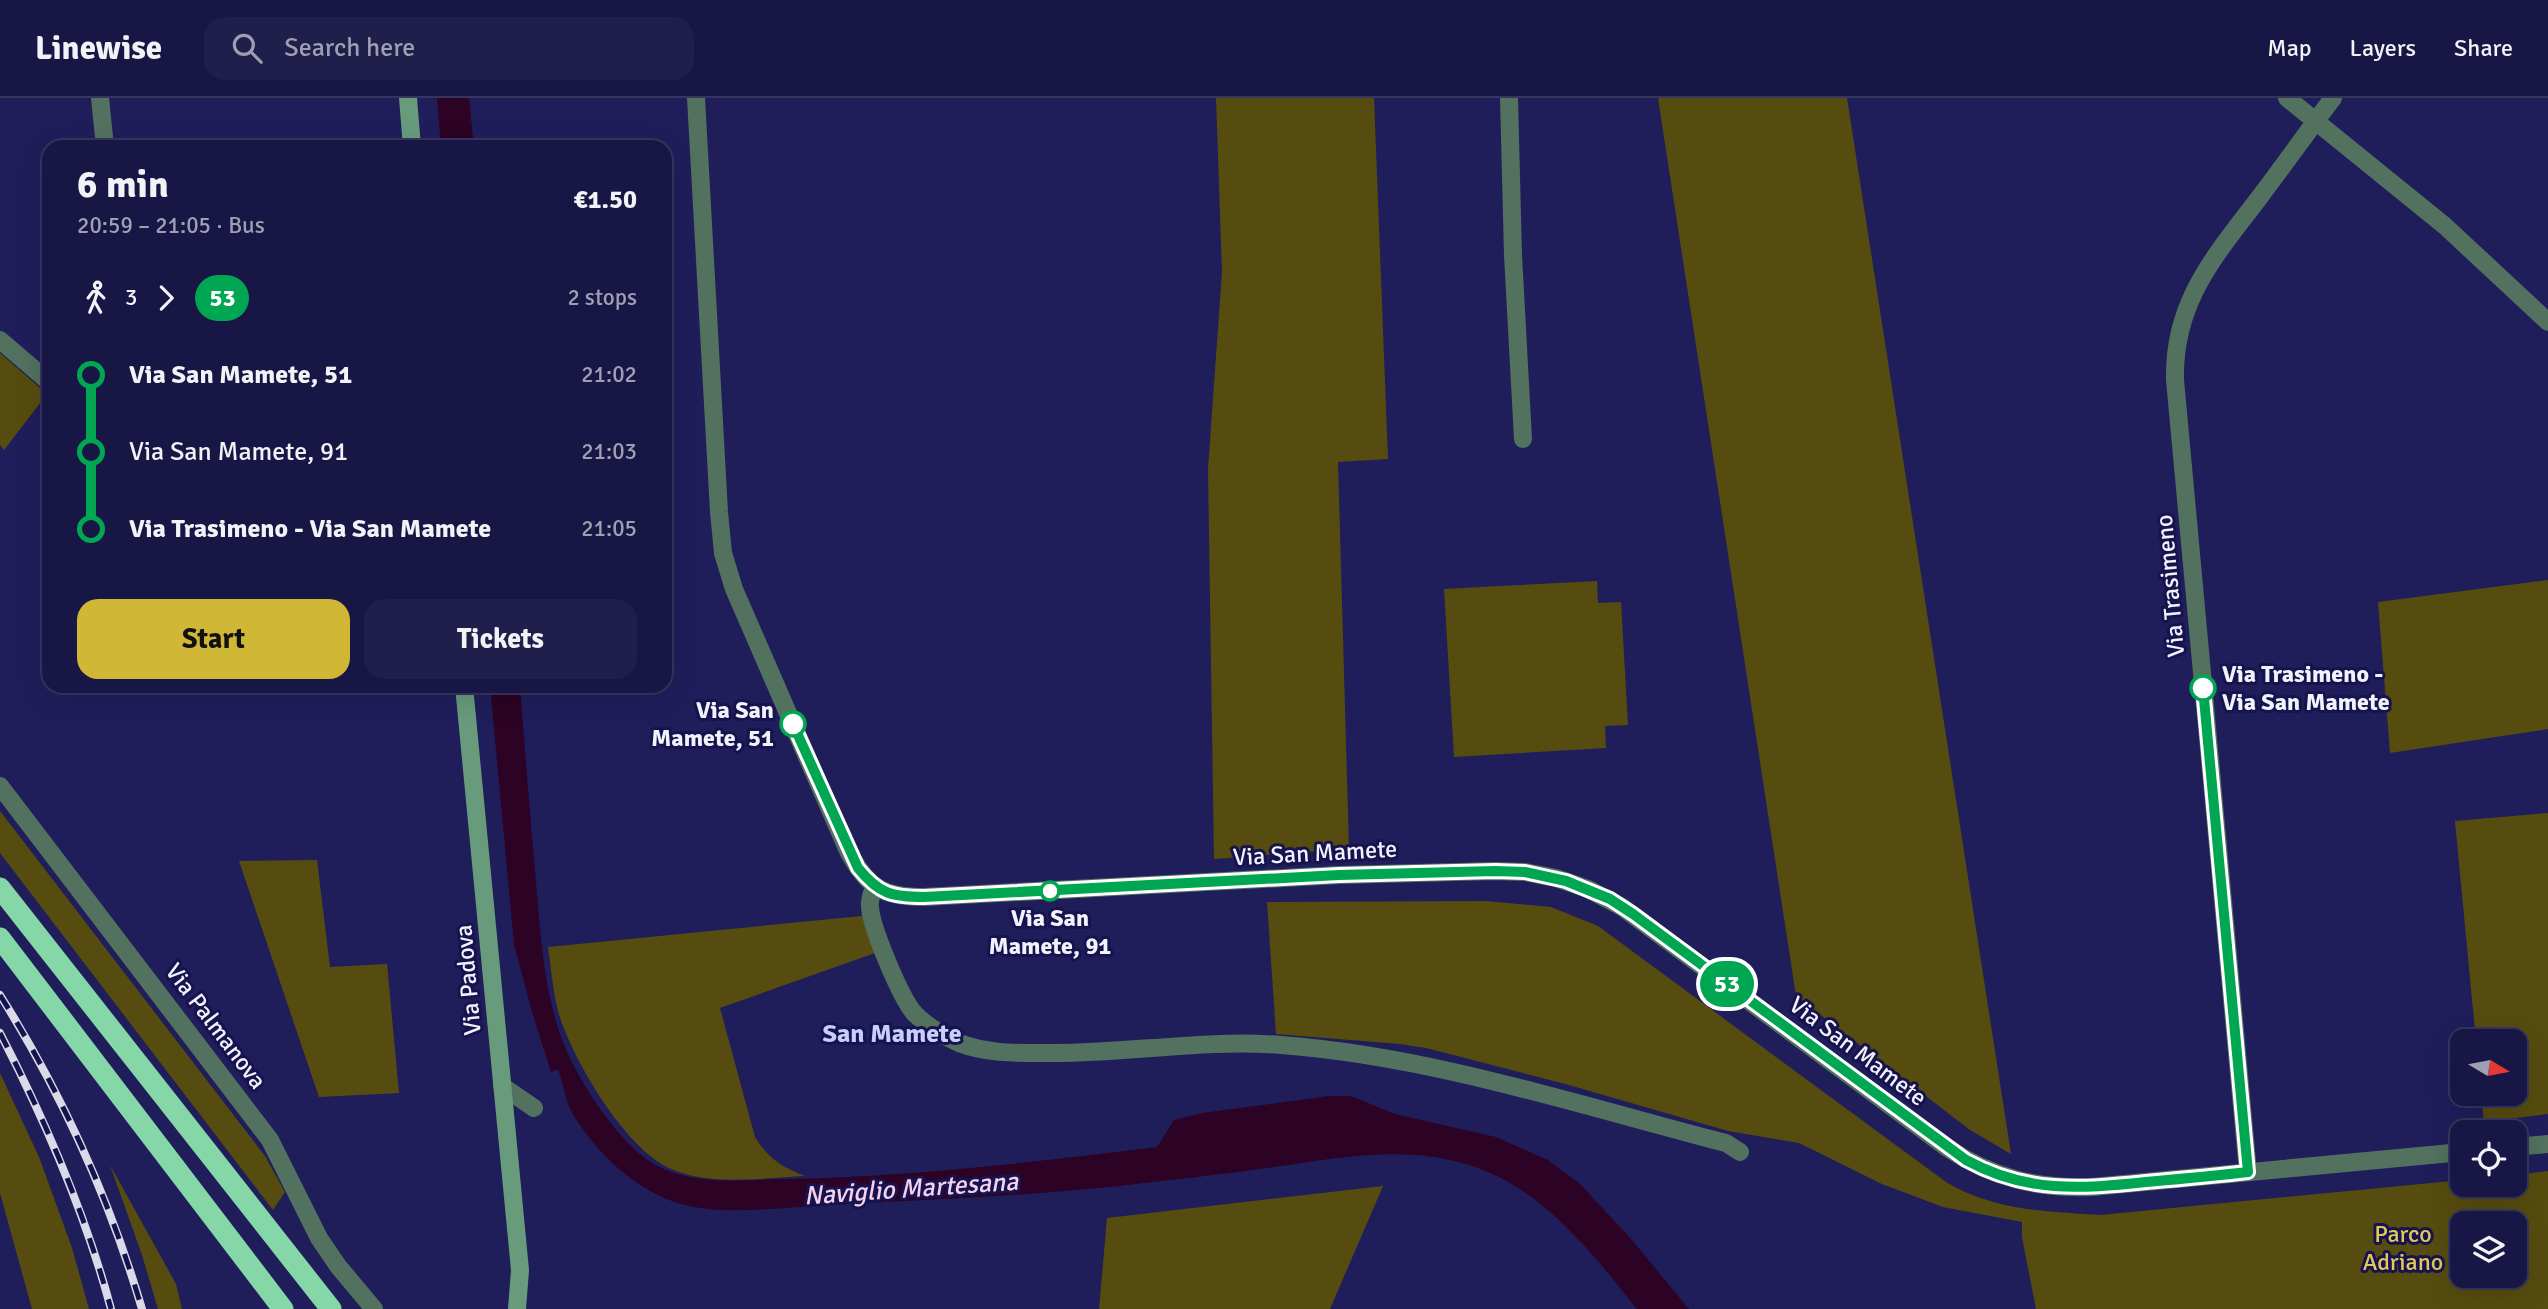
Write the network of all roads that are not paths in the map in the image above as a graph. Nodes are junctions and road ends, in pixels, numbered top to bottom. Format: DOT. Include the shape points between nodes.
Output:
graph roads {
  1 [pos="100,98"];
  2 [pos="408,98"];
  3 [pos="696,98"];
  4 [pos="1509,98"];
  5 [pos="2287,98"];
  6 [pos="2333,98"];
  7 [pos="2316,120"];
  8 [pos="104,140"];
  9 [pos="411,140"];
  10 [pos="2548,322"];
  11 [pos="0,340"];
  12 [pos="42,376"];
  13 [pos="1523,439"];
  14 [pos="465,693"];
  15 [pos="0,786"];
  16 [pos="874,887"];
  17 [pos="0,888"];
  18 [pos="0,938"];
  19 [pos="502,1086"];
  20 [pos="534,1108"];
  21 [pos="2548,1144"];
  22 [pos="2527,1146"];
  23 [pos="1740,1152"];
  24 [pos="2450,1153"];
  25 [pos="2248,1172"];
  26 [pos="520,1270"];
  27 [pos="273,1300"];
  28 [pos="283,1309"];
  29 [pos="331,1309"];
  30 [pos="374,1309"];
  31 [pos="517,1309"];
  32 [pos="531,1309"];
  1 -- 8 [label="street"];
  2 -- 9 [label="street"];
  3 -- 16 [label="street" via="723,553 734,589 848,851"];
  4 -- 13 [label="street"];
  5 -- 7 [label="street"];
  6 -- 7 [label="street, Via Trasimeno"];
  7 -- 10 [label="street" via="2457,236"];
  7 -- 25 [label="street, Via Trasimeno" via="2200,279 2182,321 2176,354"];
  11 -- 12 [label="street"];
  14 -- 19 [label="street, Via Padova"];
  15 -- 30 [label="street, Via Palmanova" via="270,1140 319,1238"];
  16 -- 23 [label="street" via="870,909 904,999 933,1029 972,1047 1068,1053 1238,1044 1348,1053 1428,1067 1726,1143"];
  16 -- 25 [label="street, Via San Mamete" via="890,895 924,897 1339,875 1536,874 1588,889 1622,907 1946,1147 1995,1174 2047,1187 2079,1188"];
  17 -- 29 [label="highway"];
  18 -- 27 [label="highway"];
  19 -- 20 [label="street"];
  19 -- 26 [label="street, Via Padova"];
  21 -- 22 [label="street"];
  24 -- 25 [label="street, Via San Mamete"];
  26 -- 31 [label="street, Via Padova"];
  26 -- 32 [label="street, Via Padova"];
  27 -- 28 [label="highway"];
}
